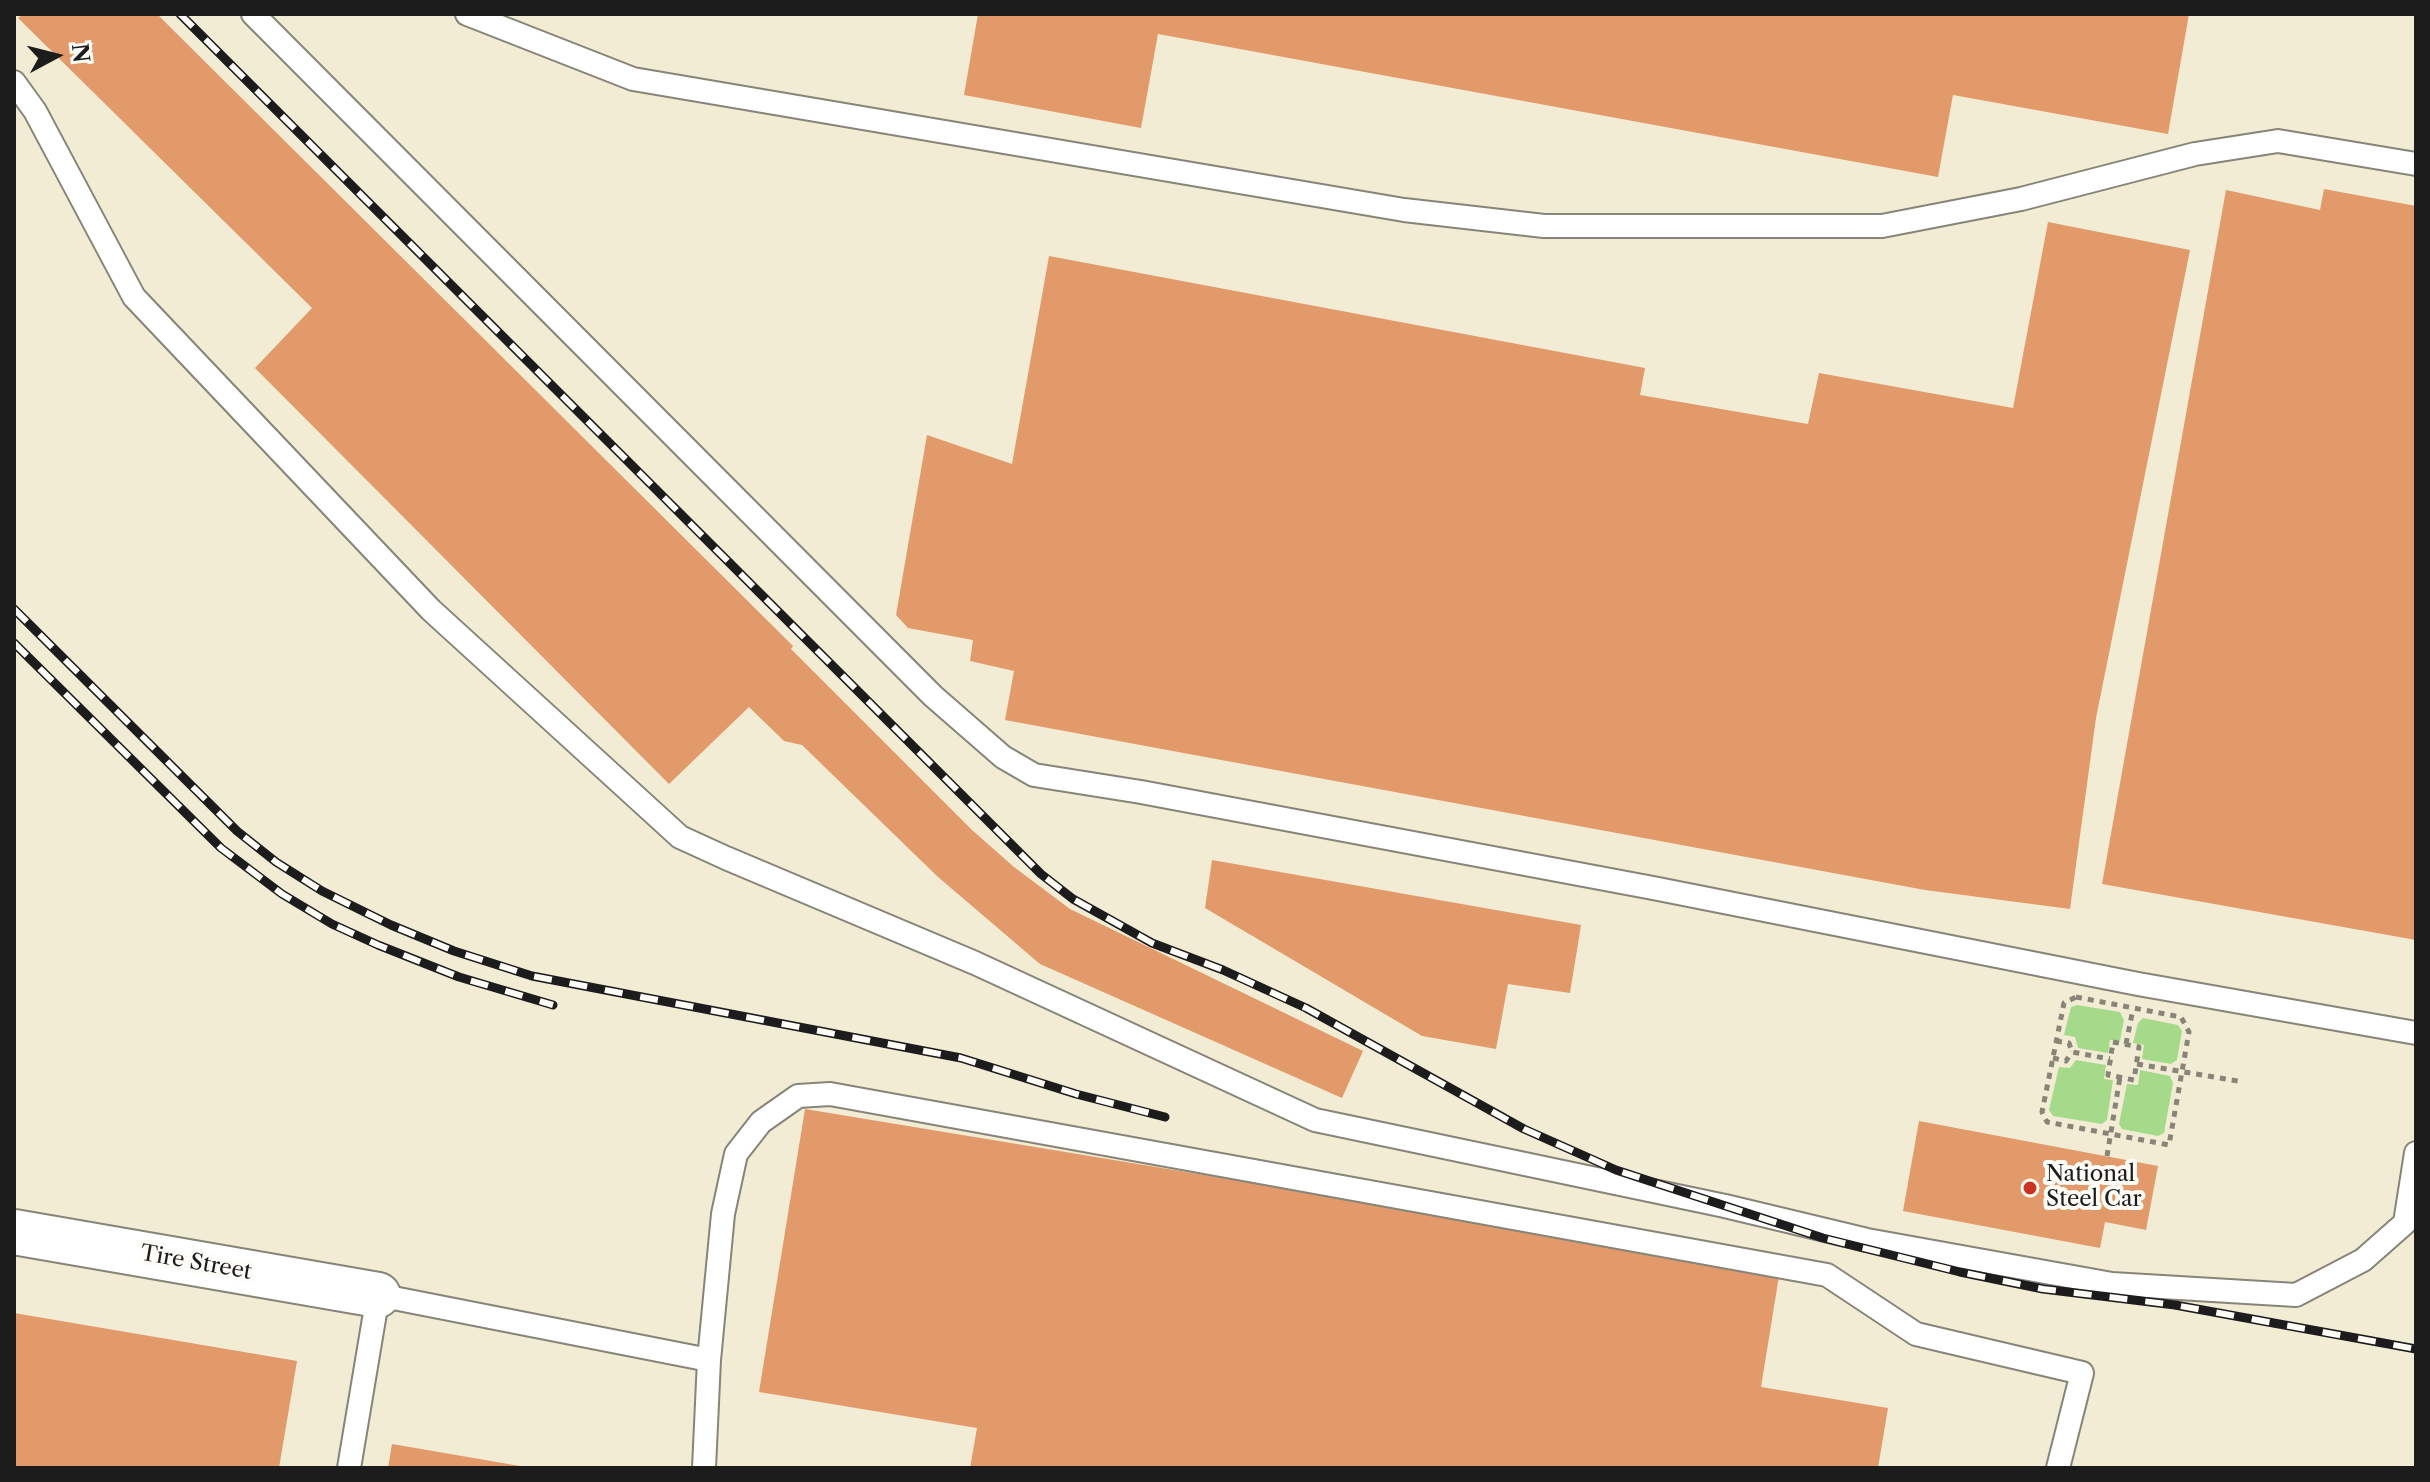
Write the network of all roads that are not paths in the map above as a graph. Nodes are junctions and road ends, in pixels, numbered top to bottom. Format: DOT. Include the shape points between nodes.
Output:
graph roads {
  1 [pos="253,14"];
  2 [pos="467,14"];
  3 [pos="14,82"];
  4 [pos="2416,164"];
  5 [pos="2416,1033"];
  6 [pos="2416,1153"];
  7 [pos="14,1232"];
  8 [pos="378,1295"];
  9 [pos="709,1360"];
  10 [pos="349,1468"];
  11 [pos="704,1468"];
  12 [pos="2058,1468"];
  1 -- 5 [label="lane" via="933,696 1003,757 1034,775"];
  2 -- 4 [label="lane" via="633,79 1404,210 1544,226 1882,226 2021,199 2195,154 2278,141"];
  3 -- 6 [label="lane" via="35,111 134,297 431,610 680,837 726,858 975,963 1315,1120 1867,1240 2112,1284 2296,1295 2363,1260 2405,1223"];
  7 -- 8 [label="street, Tire Street"];
  8 -- 9 [label="lane"];
  8 -- 10 [label="lane"];
  9 -- 11 [label="lane"];
  9 -- 12 [label="lane" via="723,1214 736,1154 761,1122 798,1096 845,1097 1827,1275 1916,1334 2082,1373"];
}
